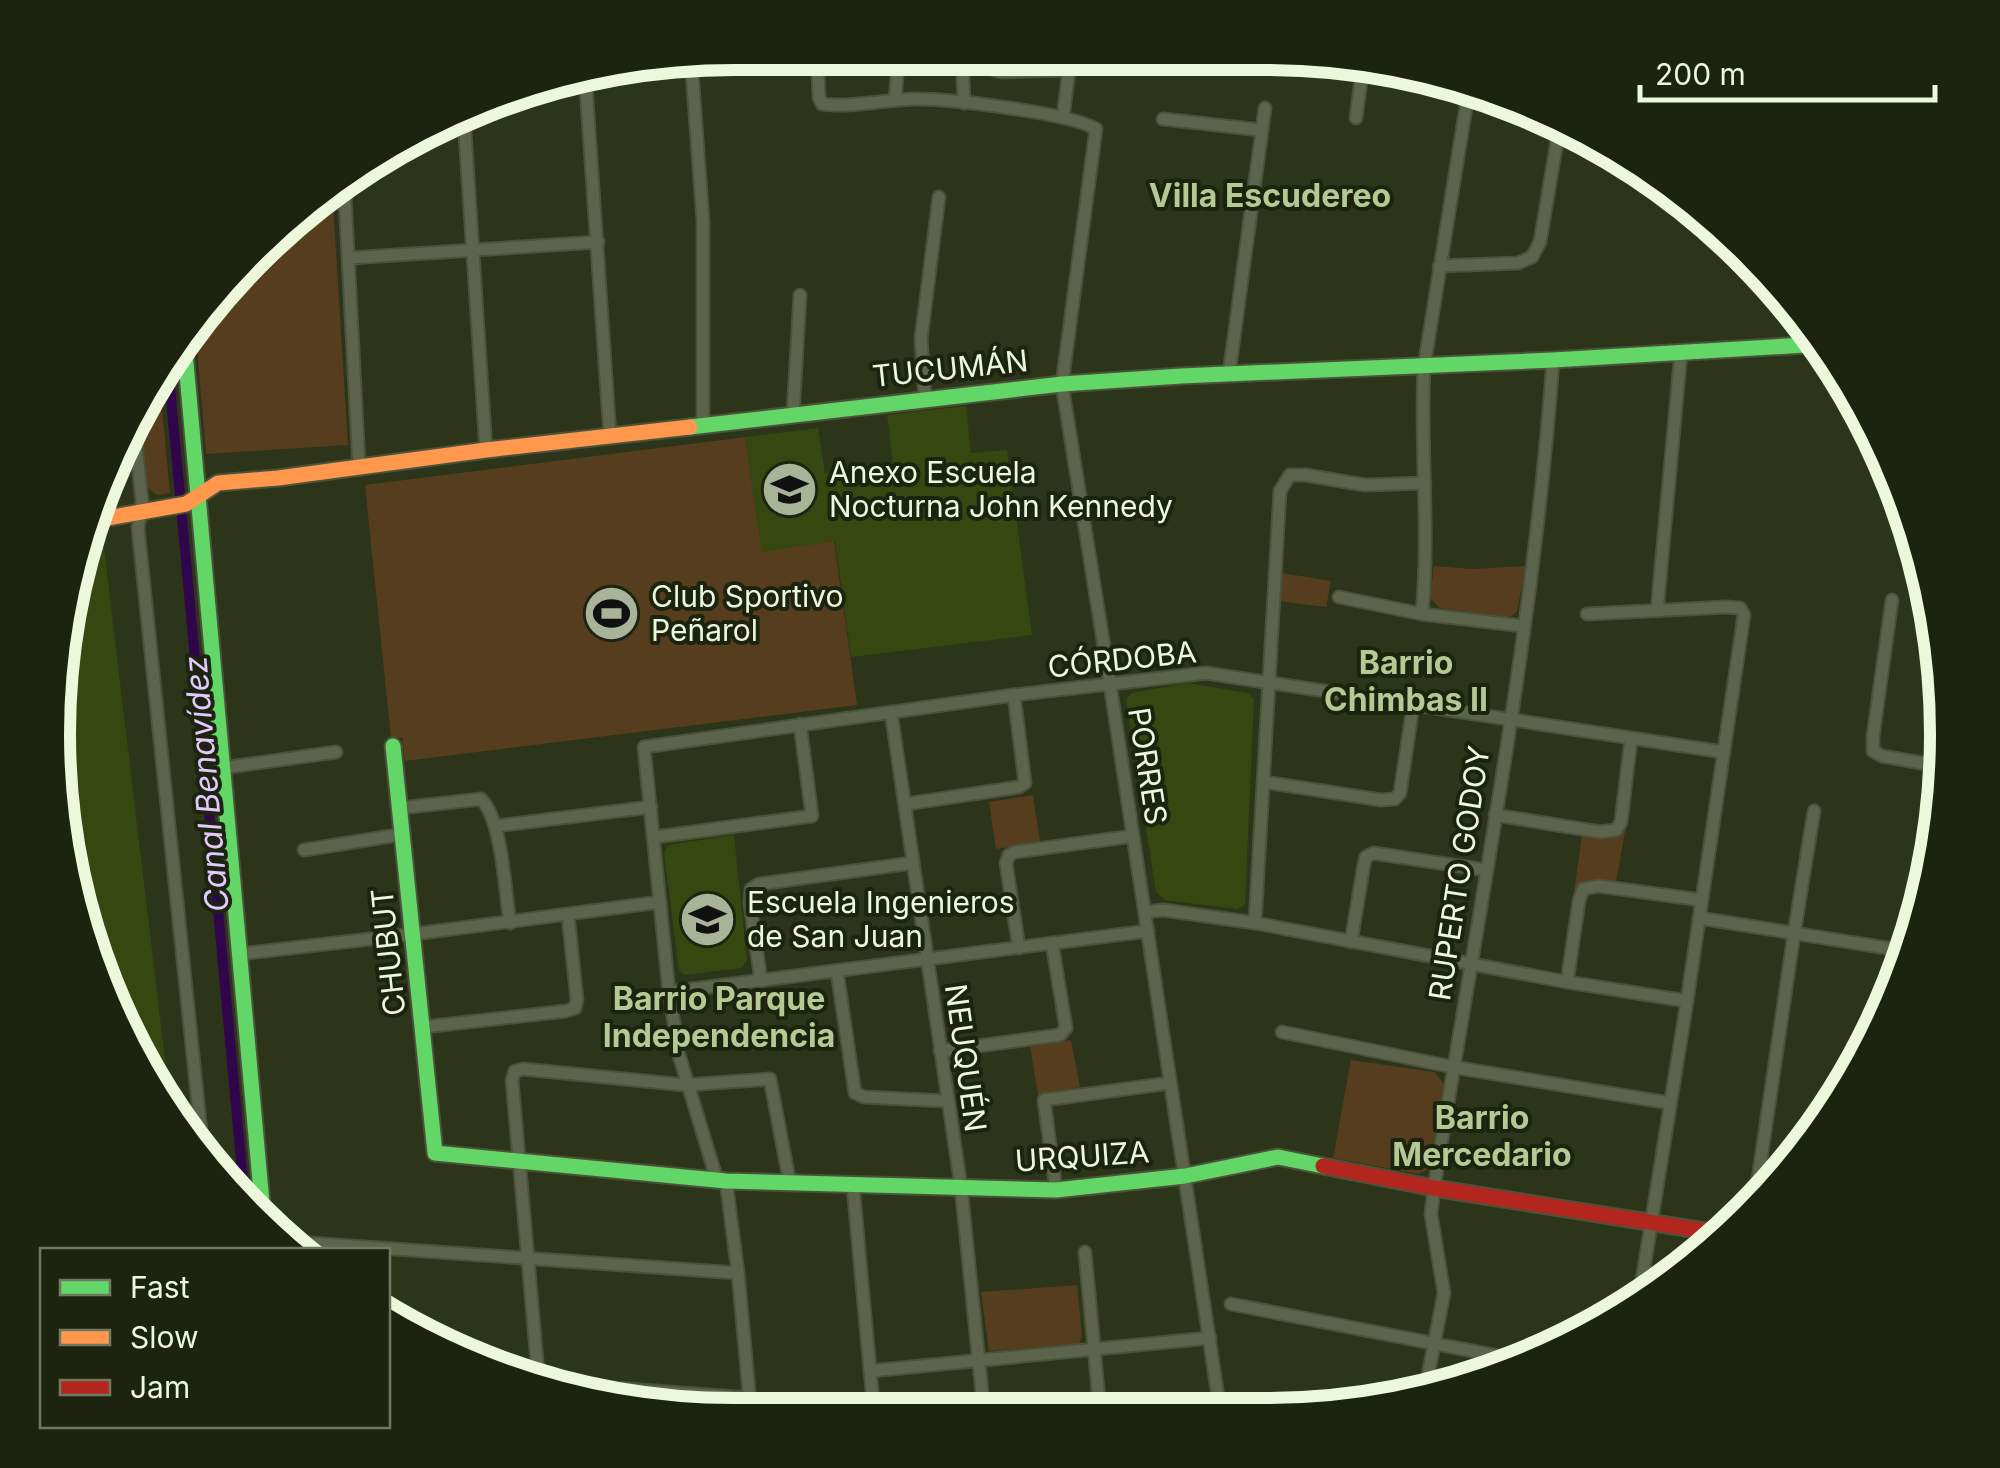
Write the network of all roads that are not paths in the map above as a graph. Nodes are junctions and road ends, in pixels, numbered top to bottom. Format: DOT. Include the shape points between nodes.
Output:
graph roads {
  1 [pos="818,70"];
  2 [pos="898,70"];
  3 [pos="963,70"];
  4 [pos="990,70"];
  5 [pos="1069,70"];
  6 [pos="692,71"];
  7 [pos="1361,77"];
  8 [pos="586,87"];
  9 [pos="895,100"];
  10 [pos="1467,101"];
  11 [pos="964,103"];
  12 [pos="1265,108"];
  13 [pos="1063,118"];
  14 [pos="1163,118"];
  15 [pos="1356,118"];
  16 [pos="465,128"];
  17 [pos="1261,130"];
  18 [pos="1558,137"];
  19 [pos="345,196"];
  20 [pos="939,198"];
  21 [pos="598,242"];
  22 [pos="473,249"];
  23 [pos="350,258"];
  24 [pos="1439,266"];
  25 [pos="800,295"];
  26 [pos="1804,345"];
  27 [pos="1681,352"];
  28 [pos="1553,360"];
  29 [pos="184,362"];
  30 [pos="1424,367"];
  31 [pos="1229,374"];
  32 [pos="1062,384"];
  33 [pos="925,398"];
  34 [pos="793,414"];
  35 [pos="703,426"];
  36 [pos="610,436"];
  37 [pos="137,443"];
  38 [pos="486,450"];
  39 [pos="359,466"];
  40 [pos="1424,483"];
  41 [pos="186,502"];
  42 [pos="140,512"];
  43 [pos="106,518"];
  44 [pos="1339,597"];
  45 [pos="1892,600"];
  46 [pos="1657,611"];
  47 [pos="1422,614"];
  48 [pos="1587,614"];
  49 [pos="1523,626"];
  50 [pos="1110,684"];
  51 [pos="1269,684"];
  52 [pos="1014,695"];
  53 [pos="1413,706"];
  54 [pos="891,712"];
  55 [pos="1510,720"];
  56 [pos="800,724"];
  57 [pos="1631,739"];
  58 [pos="392,746"];
  59 [pos="336,752"];
  60 [pos="1723,752"];
  61 [pos="1929,764"];
  62 [pos="222,768"];
  63 [pos="1264,782"];
  64 [pos="906,804"];
  65 [pos="651,807"];
  66 [pos="400,808"];
  67 [pos="1814,811"];
  68 [pos="1495,815"];
  69 [pos="496,826"];
  70 [pos="404,834"];
  71 [pos="1133,836"];
  72 [pos="654,838"];
  73 [pos="304,850"];
  74 [pos="912,863"];
  75 [pos="1486,870"];
  76 [pos="1701,900"];
  77 [pos="660,902"];
  78 [pos="1145,912"];
  79 [pos="568,915"];
  80 [pos="1699,918"];
  81 [pos="510,922"];
  82 [pos="1255,923"];
  83 [pos="1148,931"];
  84 [pos="414,934"];
  85 [pos="1794,934"];
  86 [pos="1351,942"];
  87 [pos="1052,944"];
  88 [pos="1019,948"];
  89 [pos="1894,949"];
  90 [pos="240,954"];
  91 [pos="926,960"];
  92 [pos="1470,964"];
  93 [pos="837,971"];
  94 [pos="762,981"];
  95 [pos="1567,982"];
  96 [pos="669,992"];
  97 [pos="1687,1001"];
  98 [pos="424,1027"];
  99 [pos="1282,1032"];
  100 [pos="940,1051"];
  101 [pos="1453,1066"];
  102 [pos="1170,1082"];
  103 [pos="688,1085"];
  104 [pos="946,1101"];
  105 [pos="1670,1103"];
  106 [pos="201,1129"];
  107 [pos="435,1153"];
  108 [pos="519,1161"];
  109 [pos="1185,1176"];
  110 [pos="1758,1180"];
  111 [pos="721,1181"];
  112 [pos="790,1184"];
  113 [pos="853,1186"];
  114 [pos="961,1187"];
  115 [pos="1434,1188"];
  116 [pos="1056,1190"];
  117 [pos="262,1202"];
  118 [pos="1652,1224"];
  119 [pos="1706,1231"];
  120 [pos="307,1242"];
  121 [pos="389,1248"];
  122 [pos="390,1248"];
  123 [pos="1085,1252"];
  124 [pos="527,1258"];
  125 [pos="738,1273"];
  126 [pos="1642,1281"];
  127 [pos="1231,1304"];
  128 [pos="1210,1338"];
  129 [pos="1434,1344"];
  130 [pos="1095,1350"];
  131 [pos="1497,1356"];
  132 [pos="979,1360"];
  133 [pos="536,1367"];
  134 [pos="870,1371"];
  135 [pos="1428,1377"];
  136 [pos="634,1390"];
  137 [pos="749,1398"];
  138 [pos="873,1398"];
  139 [pos="983,1398"];
  140 [pos="1099,1398"];
  141 [pos="1218,1398"];
  1 -- 9 [label="street" via="822,104"];
  2 -- 9 [label="street"];
  3 -- 11 [label="street"];
  4 -- 5 [label="street"];
  5 -- 13 [label="street"];
  6 -- 35 [label="street" via="703,221"];
  7 -- 15 [label="street"];
  8 -- 21 [label="street"];
  9 -- 11 [label="street"];
  10 -- 24 [label="street"];
  11 -- 13 [label="street"];
  12 -- 17 [label="street"];
  13 -- 32 [label="street, PORRES" via="1096,129"];
  14 -- 17 [label="street"];
  16 -- 22 [label="street"];
  17 -- 31 [label="street"];
  18 -- 24 [label="street" via="1532,256 1518,263"];
  19 -- 23 [label="street"];
  20 -- 33 [label="street" via="921,340"];
  21 -- 22 [label="street"];
  21 -- 36 [label="street"];
  22 -- 23 [label="street"];
  22 -- 38 [label="street"];
  23 -- 39 [label="street"];
  24 -- 30 [label="street"];
  25 -- 34 [label="street"];
  26 -- 27 [label="main road, TUCUMÁN"];
  27 -- 28 [label="main road, TUCUMÁN"];
  27 -- 46 [label="street"];
  28 -- 30 [label="main road, TUCUMÁN"];
  28 -- 49 [label="street, RUPERTO GODOY" via="1546,468"];
  29 -- 41 [label="main road"];
  30 -- 31 [label="main road, TUCUMÁN"];
  30 -- 40 [label="street"];
  31 -- 32 [label="main road, TUCUMÁN"];
  32 -- 33 [label="main road, TUCUMÁN"];
  32 -- 50 [label="street, PORRES"];
  33 -- 34 [label="main road, TUCUMÁN"];
  34 -- 35 [label="main road, TUCUMÁN"];
  35 -- 36 [label="main road, TUCUMÁN"];
  36 -- 38 [label="main road, TUCUMÁN"];
  37 -- 42 [label="street"];
  38 -- 39 [label="main road, TUCUMÁN"];
  39 -- 41 [label="main road, TUCUMÁN" via="218,483"];
  40 -- 47 [label="street"];
  40 -- 51 [label="street" via="1366,485 1304,474 1284,482"];
  41 -- 42 [label="main road, TUCUMÁN"];
  41 -- 62 [label="main road"];
  42 -- 43 [label="main road, TUCUMÁN"];
  42 -- 106 [label="street"];
  44 -- 47 [label="street"];
  45 -- 61 [label="street" via="1873,751"];
  46 -- 48 [label="street"];
  46 -- 60 [label="street" via="1740,608 1744,615"];
  47 -- 49 [label="street"];
  49 -- 55 [label="street, RUPERTO GODOY"];
  50 -- 51 [label="street, CÓRDOBA" via="1206,673"];
  50 -- 52 [label="street, CÓRDOBA"];
  50 -- 71 [label="street, PORRES"];
  51 -- 53 [label="street, CÓRDOBA"];
  51 -- 63 [label="street"];
  52 -- 54 [label="street, CÓRDOBA"];
  52 -- 64 [label="street" via="1025,782"];
  53 -- 55 [label="street, CÓRDOBA"];
  53 -- 63 [label="street" via="1396,799"];
  54 -- 56 [label="street, CÓRDOBA"];
  54 -- 64 [label="street, NEUQUÉN"];
  55 -- 57 [label="street, CÓRDOBA"];
  55 -- 68 [label="street, RUPERTO GODOY"];
  56 -- 65 [label="street, CÓRDOBA" via="644,747"];
  56 -- 72 [label="street" via="812,816"];
  57 -- 60 [label="street, CÓRDOBA"];
  57 -- 68 [label="street" via="1616,830"];
  58 -- 66 [label="main road, CHUBUT"];
  59 -- 62 [label="street"];
  60 -- 76 [label="street"];
  62 -- 90 [label="main road"];
  63 -- 82 [label="street"];
  64 -- 74 [label="street, NEUQUÉN"];
  65 -- 69 [label="street"];
  65 -- 72 [label="street"];
  66 -- 69 [label="street" via="481,799"];
  66 -- 70 [label="main road, CHUBUT"];
  67 -- 85 [label="street"];
  68 -- 75 [label="street, RUPERTO GODOY"];
  69 -- 81 [label="street"];
  70 -- 73 [label="street"];
  70 -- 84 [label="main road, CHUBUT"];
  71 -- 78 [label="street, PORRES"];
  71 -- 88 [label="street" via="1009,855"];
  72 -- 77 [label="street"];
  74 -- 91 [label="street, NEUQUÉN"];
  74 -- 94 [label="street" via="751,890"];
  75 -- 86 [label="street" via="1372,853 1364,864"];
  75 -- 92 [label="street, RUPERTO GODOY"];
  76 -- 80 [label="street"];
  76 -- 95 [label="street" via="1583,889"];
  77 -- 79 [label="street"];
  77 -- 96 [label="street"];
  78 -- 82 [label="street"];
  78 -- 83 [label="street, PORRES"];
  79 -- 81 [label="street"];
  79 -- 98 [label="street" via="575,1008"];
  80 -- 85 [label="street"];
  80 -- 97 [label="street"];
  81 -- 84 [label="street"];
  82 -- 86 [label="street"];
  83 -- 87 [label="street"];
  83 -- 102 [label="street, PORRES"];
  84 -- 90 [label="street"];
  84 -- 98 [label="main road, CHUBUT"];
  85 -- 89 [label="street"];
  85 -- 110 [label="street"];
  86 -- 92 [label="street"];
  87 -- 88 [label="street"];
  87 -- 100 [label="street" via="1064,1032"];
  88 -- 91 [label="street"];
  90 -- 117 [label="main road"];
  91 -- 93 [label="street"];
  91 -- 100 [label="street, NEUQUÉN"];
  92 -- 95 [label="street"];
  92 -- 101 [label="street, RUPERTO GODOY"];
  93 -- 94 [label="street"];
  93 -- 104 [label="street" via="855,1093"];
  94 -- 96 [label="street"];
  95 -- 97 [label="street"];
  96 -- 103 [label="street"];
  97 -- 105 [label="street"];
  98 -- 107 [label="main road, CHUBUT"];
  99 -- 101 [label="street"];
  100 -- 104 [label="street, NEUQUÉN"];
  101 -- 105 [label="street"];
  101 -- 115 [label="street, RUPERTO GODOY"];
  102 -- 109 [label="street, PORRES"];
  102 -- 116 [label="street" via="1044,1100"];
  103 -- 108 [label="street" via="515,1071"];
  103 -- 111 [label="street"];
  103 -- 112 [label="street" via="770,1079"];
  104 -- 114 [label="street, NEUQUÉN"];
  105 -- 118 [label="street"];
  107 -- 108 [label="main road, URQUIZA"];
  108 -- 111 [label="main road, URQUIZA"];
  108 -- 124 [label="street"];
  109 -- 115 [label="main road, URQUIZA" via="1278,1157"];
  109 -- 116 [label="main road, URQUIZA"];
  109 -- 128 [label="street, PORRES"];
  111 -- 112 [label="main road, URQUIZA"];
  111 -- 125 [label="street"];
  112 -- 113 [label="main road, URQUIZA"];
  113 -- 114 [label="main road, URQUIZA"];
  113 -- 134 [label="street"];
  114 -- 116 [label="main road, URQUIZA"];
  114 -- 132 [label="street, NEUQUÉN"];
  115 -- 118 [label="main road, URQUIZA"];
  115 -- 129 [label="street, RUPERTO GODOY" via="1431,1214 1444,1294"];
  118 -- 119 [label="main road, URQUIZA"];
  118 -- 126 [label="street"];
  120 -- 121 [label="street"];
  122 -- 124 [label="street"];
  123 -- 130 [label="street"];
  124 -- 125 [label="street"];
  124 -- 133 [label="street"];
  125 -- 137 [label="street"];
  127 -- 129 [label="street"];
  128 -- 130 [label="street"];
  128 -- 141 [label="street, PORRES"];
  129 -- 131 [label="street"];
  129 -- 135 [label="street, RUPERTO GODOY"];
  130 -- 132 [label="street"];
  130 -- 140 [label="street"];
  132 -- 134 [label="street"];
  132 -- 139 [label="street, NEUQUÉN"];
  134 -- 138 [label="street"];
  136 -- 137 [label="street"];
}
